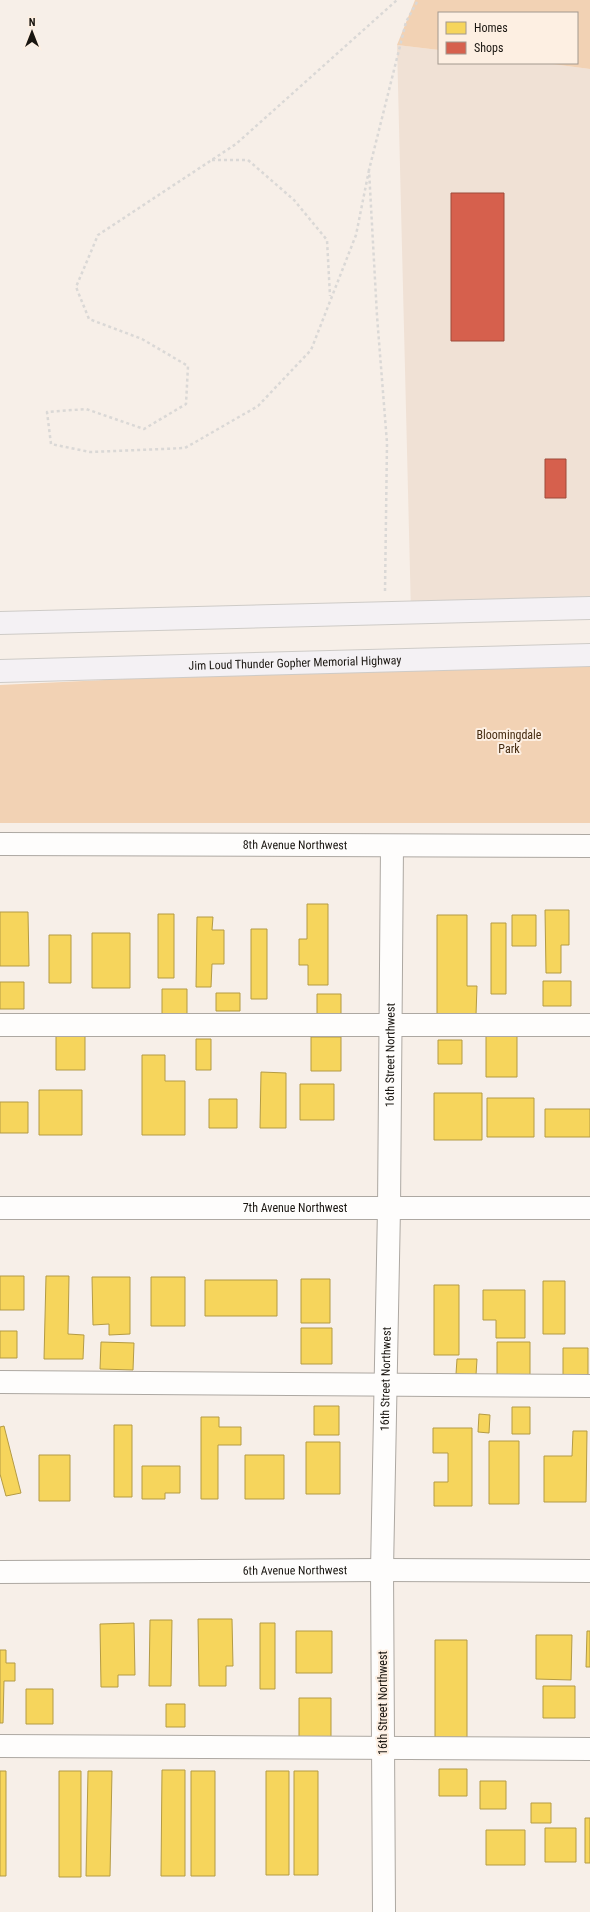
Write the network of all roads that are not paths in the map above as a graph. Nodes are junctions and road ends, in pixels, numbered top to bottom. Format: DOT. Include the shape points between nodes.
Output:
graph roads {
  1 [pos="590,608"];
  2 [pos="0,623"];
  3 [pos="590,655"];
  4 [pos="0,671"];
  5 [pos="0,844"];
  6 [pos="392,846"];
  7 [pos="590,846"];
  8 [pos="391,1024"];
  9 [pos="0,1025"];
  10 [pos="590,1025"];
  11 [pos="0,1208"];
  12 [pos="389,1208"];
  13 [pos="590,1208"];
  14 [pos="0,1382"];
  15 [pos="386,1384"];
  16 [pos="590,1386"];
  17 [pos="382,1570"];
  18 [pos="590,1571"];
  19 [pos="0,1572"];
  20 [pos="0,1746"];
  21 [pos="383,1747"];
  22 [pos="590,1749"];
  23 [pos="384,1912"];
  1 -- 2 [label="main road"];
  3 -- 4 [label="main road, Jim Loud Thunder Gopher Memorial Highway"];
  5 -- 6 [label="street, 8th Avenue Northwest"];
  6 -- 7 [label="street, 8th Avenue Northwest"];
  6 -- 8 [label="street, 16th Street Northwest"];
  8 -- 9 [label="street"];
  8 -- 10 [label="street"];
  8 -- 12 [label="street, 16th Street Northwest"];
  11 -- 12 [label="street, 7th Avenue Northwest"];
  12 -- 13 [label="street, 7th Avenue Northwest"];
  12 -- 15 [label="street, 16th Street Northwest"];
  14 -- 15 [label="street"];
  15 -- 16 [label="street"];
  15 -- 17 [label="street, 16th Street Northwest"];
  17 -- 18 [label="street, 6th Avenue Northwest"];
  17 -- 19 [label="street, 6th Avenue Northwest"];
  17 -- 21 [label="street, 16th Street Northwest"];
  20 -- 21 [label="street"];
  21 -- 22 [label="street"];
  21 -- 23 [label="street, 16th Street Northwest"];
}
